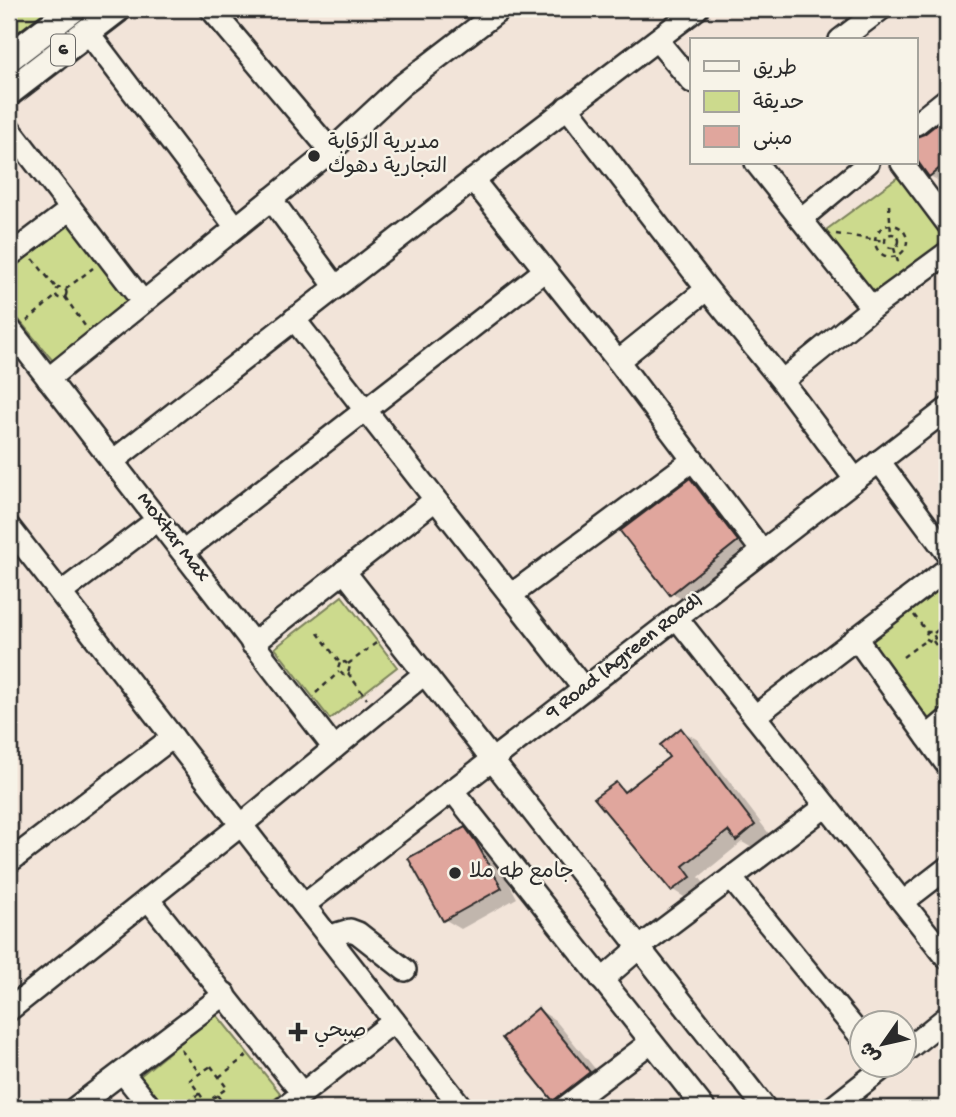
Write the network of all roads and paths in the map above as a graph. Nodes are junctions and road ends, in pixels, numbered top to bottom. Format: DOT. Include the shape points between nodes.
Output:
graph roads {
  1 [pos="73,9"];
  2 [pos="117,9"];
  3 [pos="211,9"];
  4 [pos="501,9"];
  5 [pos="697,9"];
  6 [pos="881,9"];
  7 [pos="87,31"];
  8 [pos="843,38"];
  9 [pos="657,40"];
  10 [pos="9,58"];
  11 [pos="690,80"];
  12 [pos="9,92"];
  13 [pos="947,99"];
  14 [pos="568,107"];
  15 [pos="918,122"];
  16 [pos="9,128"];
  17 [pos="331,151"];
  18 [pos="758,164"];
  19 [pos="867,164"];
  20 [pos="903,164"];
  21 [pos="473,180"];
  22 [pos="271,199"];
  23 [pos="889,205"];
  24 [pos="71,209"];
  25 [pos="947,223"];
  26 [pos="805,224"];
  27 [pos="890,225"];
  28 [pos="235,226"];
  29 [pos="891,234"];
  30 [pos="876,239"];
  31 [pos="885,241"];
  32 [pos="15,251"];
  33 [pos="947,253"];
  34 [pos="108,256"];
  35 [pos="544,271"];
  36 [pos="335,287"];
  37 [pos="57,289"];
  38 [pos="66,289"];
  39 [pos="707,289"];
  40 [pos="57,296"];
  41 [pos="65,298"];
  42 [pos="143,302"];
  43 [pos="872,308"];
  44 [pos="294,320"];
  45 [pos="10,330"];
  46 [pos="96,340"];
  47 [pos="618,361"];
  48 [pos="48,379"];
  49 [pos="782,381"];
  50 [pos="947,408"];
  51 [pos="365,411"];
  52 [pos="693,460"];
  53 [pos="113,461"];
  54 [pos="879,461"];
  55 [pos="855,479"];
  56 [pos="435,500"];
  57 [pos="157,520"];
  58 [pos="12,537"];
  59 [pos="762,551"];
  60 [pos="183,552"];
  61 [pos="947,553"];
  62 [pos="947,569"];
  63 [pos="344,571"];
  64 [pos="61,593"];
  65 [pos="511,595"];
  66 [pos="676,617"];
  67 [pos="947,623"];
  68 [pos="391,631"];
  69 [pos="318,633"];
  70 [pos="934,633"];
  71 [pos="856,638"];
  72 [pos="926,640"];
  73 [pos="933,641"];
  74 [pos="252,644"];
  75 [pos="903,657"];
  76 [pos="947,661"];
  77 [pos="340,663"];
  78 [pos="348,664"];
  79 [pos="339,672"];
  80 [pos="348,673"];
  81 [pos="424,674"];
  82 [pos="584,689"];
  83 [pos="300,707"];
  84 [pos="377,713"];
  85 [pos="755,716"];
  86 [pos="947,720"];
  87 [pos="173,737"];
  88 [pos="927,737"];
  89 [pos="334,748"];
  90 [pos="492,760"];
  91 [pos="947,765"];
  92 [pos="452,790"];
  93 [pos="826,806"];
  94 [pos="241,825"];
  95 [pos="9,862"];
  96 [pos="947,868"];
  97 [pos="731,878"];
  98 [pos="148,899"];
  99 [pos="903,902"];
  100 [pos="304,905"];
  101 [pos="330,936"];
  102 [pos="640,947"];
  103 [pos="947,958"];
  104 [pos="405,971"];
  105 [pos="602,980"];
  106 [pos="225,994"];
  107 [pos="9,1010"];
  108 [pos="947,1017"];
  109 [pos="394,1021"];
  110 [pos="848,1021"];
  111 [pos="170,1036"];
  112 [pos="918,1041"];
  113 [pos="651,1042"];
  114 [pos="249,1054"];
  115 [pos="123,1073"];
  116 [pos="200,1073"];
  117 [pos="219,1077"];
  118 [pos="869,1078"];
  119 [pos="200,1093"];
  120 [pos="302,1093"];
  121 [pos="217,1095"];
  122 [pos="75,1108"];
  123 [pos="151,1108"];
  124 [pos="179,1108"];
  125 [pos="227,1108"];
  126 [pos="284,1108"];
  127 [pos="462,1108"];
  128 [pos="564,1108"];
  129 [pos="704,1108"];
  130 [pos="765,1108"];
  131 [pos="832,1108"];
  1 -- 10 [label="main road, 6"];
  2 -- 7 [label="main road, 6"];
  3 -- 17 [label="street"];
  4 -- 17 [label="street" via="401,86"];
  5 -- 9 [label="street"];
  6 -- 8 [label="street"];
  7 -- 12 [label="main road, 6"];
  7 -- 28 [label="street"];
  9 -- 11 [label="street"];
  9 -- 14 [label="street"];
  13 -- 15 [label="street"];
  14 -- 21 [label="street"];
  14 -- 39 [label="street"];
  16 -- 24 [label="street"];
  17 -- 22 [label="street"];
  18 -- 26 [label="street"];
  19 -- 26 [label="street"];
  20 -- 25 [label="street"];
  21 -- 35 [label="street"];
  21 -- 36 [label="street"];
  22 -- 28 [label="street"];
  22 -- 36 [label="street"];
  23 -- 27 [label="path"];
  24 -- 32 [label="street"];
  24 -- 34 [label="street"];
  26 -- 30 [label="path"];
  26 -- 43 [label="street"];
  27 -- 29 [label="path"];
  27 -- 30 [label="path" via="881,228"];
  27 -- 30 [label="path" via="902,229 907,239 900,254 883,255"];
  28 -- 42 [label="street"];
  29 -- 31 [label="path"];
  29 -- 31 [label="path" via="899,238 897,247 887,247"];
  30 -- 31 [label="path"];
  32 -- 37 [label="path"];
  33 -- 43 [label="street"];
  34 -- 38 [label="path"];
  34 -- 42 [label="street"];
  35 -- 47 [label="street"];
  35 -- 51 [label="street"];
  36 -- 44 [label="street"];
  38 -- 40 [label="path" via="58,288"];
  38 -- 41 [label="path"];
  39 -- 47 [label="street"];
  39 -- 49 [label="street"];
  40 -- 41 [label="path"];
  40 -- 45 [label="path"];
  41 -- 46 [label="path"];
  42 -- 46 [label="street"];
  43 -- 49 [label="street"];
  44 -- 51 [label="street"];
  44 -- 53 [label="street"];
  45 -- 48 [label="street, Moxtar Max"];
  46 -- 48 [label="street"];
  47 -- 52 [label="street"];
  48 -- 53 [label="street, Moxtar Max"];
  49 -- 55 [label="street"];
  50 -- 54 [label="street, 9 Road (Agreen Road)"];
  51 -- 56 [label="street"];
  51 -- 60 [label="street"];
  52 -- 59 [label="street"];
  52 -- 65 [label="street"];
  53 -- 57 [label="street, Moxtar Max"];
  54 -- 55 [label="street, 9 Road (Agreen Road)"];
  54 -- 61 [label="street"];
  55 -- 59 [label="street, 9 Road (Agreen Road)"];
  56 -- 63 [label="street"];
  56 -- 65 [label="street"];
  57 -- 60 [label="street, Moxtar Max"];
  57 -- 64 [label="street"];
  58 -- 64 [label="street"];
  59 -- 66 [label="street, 9 Road (Agreen Road)"];
  60 -- 74 [label="street, Moxtar Max"];
  62 -- 71 [label="street"];
  63 -- 68 [label="street"];
  63 -- 74 [label="street"];
  64 -- 87 [label="street"];
  65 -- 82 [label="street"];
  66 -- 82 [label="street, 9 Road (Agreen Road)"];
  66 -- 85 [label="street"];
  67 -- 70 [label="path"];
  68 -- 78 [label="path"];
  68 -- 81 [label="street"];
  69 -- 77 [label="path"];
  70 -- 72 [label="path" via="926,633"];
  70 -- 73 [label="path"];
  71 -- 85 [label="street"];
  71 -- 88 [label="street"];
  72 -- 73 [label="path"];
  72 -- 75 [label="path"];
  73 -- 76 [label="path"];
  74 -- 83 [label="street, Moxtar Max"];
  77 -- 78 [label="path"];
  77 -- 79 [label="path"];
  78 -- 80 [label="path"];
  79 -- 80 [label="path"];
  79 -- 83 [label="path"];
  80 -- 84 [label="path"];
  81 -- 84 [label="street"];
  81 -- 90 [label="street"];
  82 -- 90 [label="street, 9 Road (Agreen Road)"];
  83 -- 89 [label="street, Moxtar Max"];
  84 -- 89 [label="street"];
  85 -- 93 [label="street"];
  86 -- 88 [label="street"];
  87 -- 94 [label="street"];
  87 -- 95 [label="street"];
  88 -- 91 [label="street"];
  89 -- 94 [label="street"];
  90 -- 92 [label="street, 9 Road (Agreen Road)"];
  90 -- 102 [label="street"];
  92 -- 100 [label="street, 9 Road (Agreen Road)"];
  92 -- 105 [label="street"];
  93 -- 97 [label="street"];
  93 -- 99 [label="street"];
  94 -- 98 [label="street"];
  94 -- 100 [label="street"];
  96 -- 99 [label="street"];
  97 -- 102 [label="street"];
  97 -- 110 [label="street"];
  98 -- 106 [label="street"];
  98 -- 107 [label="street"];
  99 -- 103 [label="street"];
  100 -- 101 [label="street"];
  101 -- 104 [label="street" via="350,930 359,933"];
  101 -- 109 [label="street"];
  102 -- 105 [label="street"];
  102 -- 130 [label="street"];
  105 -- 113 [label="street"];
  106 -- 111 [label="street"];
  106 -- 120 [label="street"];
  108 -- 112 [label="street"];
  109 -- 120 [label="street"];
  109 -- 127 [label="street"];
  111 -- 115 [label="street"];
  111 -- 116 [label="path"];
  113 -- 128 [label="street"];
  113 -- 129 [label="street"];
  114 -- 117 [label="path"];
  115 -- 122 [label="street"];
  115 -- 123 [label="street"];
  116 -- 117 [label="path" via="211,1066"];
  116 -- 119 [label="path" via="190,1080"];
  117 -- 121 [label="path" via="226,1088"];
  118 -- 131 [label="street"];
  119 -- 121 [label="path" via="206,1102"];
  119 -- 124 [label="path"];
  120 -- 126 [label="street"];
  121 -- 125 [label="path"];
}
